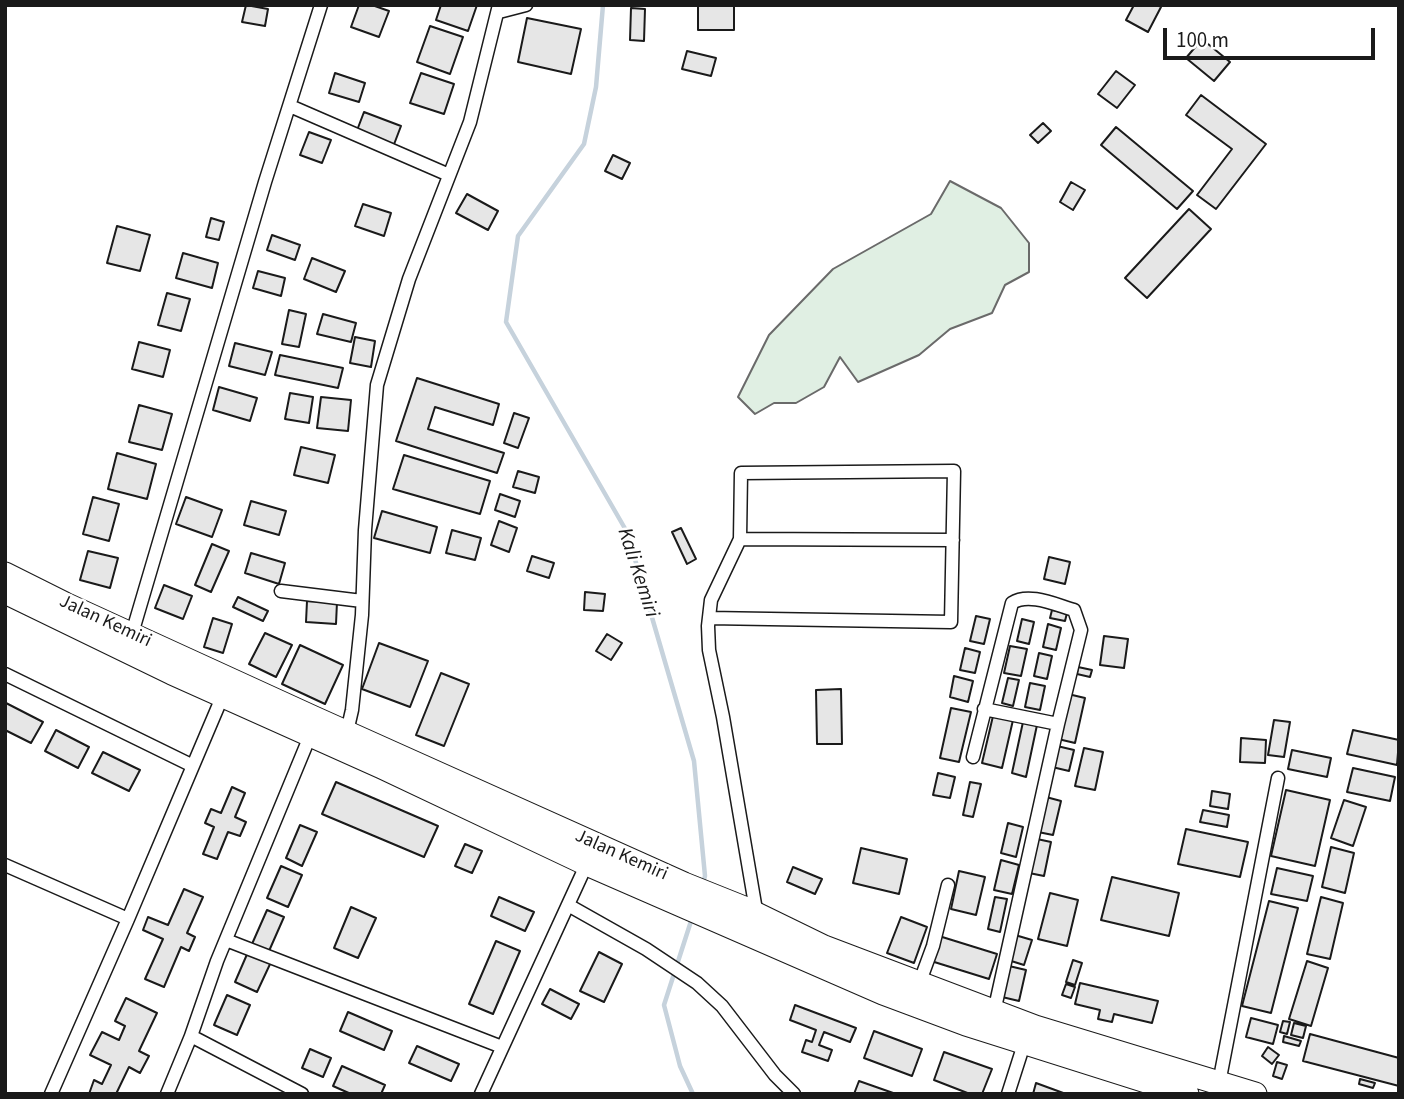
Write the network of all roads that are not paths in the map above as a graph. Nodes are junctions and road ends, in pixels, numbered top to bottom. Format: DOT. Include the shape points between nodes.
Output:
graph roads {
  1 [pos="321,5"];
  2 [pos="526,5"];
  3 [pos="499,9"];
  4 [pos="290,106"];
  5 [pos="449,175"];
  6 [pos="740,539"];
  7 [pos="953,540"];
  8 [pos="5,574"];
  9 [pos="281,591"];
  10 [pos="5,592"];
  11 [pos="362,601"];
  12 [pos="709,618"];
  13 [pos="129,642"];
  14 [pos="5,674"];
  15 [pos="223,695"];
  16 [pos="984,709"];
  17 [pos="1058,724"];
  18 [pos="310,736"];
  19 [pos="344,741"];
  20 [pos="972,757"];
  21 [pos="191,765"];
  22 [pos="1278,778"];
  23 [pos="591,854"];
  24 [pos="5,865"];
  25 [pos="948,885"];
  26 [pos="568,905"];
  27 [pos="745,917"];
  28 [pos="128,919"];
  29 [pos="226,940"];
  30 [pos="919,984"];
  31 [pos="994,1012"];
  32 [pos="191,1036"];
  33 [pos="1024,1044"];
  34 [pos="502,1047"];
  35 [pos="1219,1083"];
  36 [pos="51,1094"];
  37 [pos="167,1094"];
  38 [pos="302,1094"];
  39 [pos="481,1094"];
  40 [pos="794,1094"];
  41 [pos="1008,1094"];
  42 [pos="1186,1094"];
  43 [pos="1255,1094"];
  1 -- 4 [label="street"];
  2 -- 3 [label="street"];
  3 -- 5 [label="street" via="470,122"];
  4 -- 5 [label="street"];
  4 -- 13 [label="street"];
  5 -- 11 [label="street" via="409,279 377,385"];
  6 -- 7 [label="street"];
  6 -- 7 [label="street" via="741,473 954,471"];
  6 -- 12 [label="street" via="711,600"];
  7 -- 12 [label="street" via="951,622"];
  8 -- 13 [label="highway, Jalan Kemiri"];
  9 -- 11 [label="street"];
  10 -- 13 [label="highway, Jalan Kemiri"];
  11 -- 19 [label="street" via="352,710"];
  12 -- 27 [label="street" via="709,650 723,718"];
  13 -- 15 [label="highway, Jalan Kemiri"];
  13 -- 19 [label="highway, Jalan Kemiri"];
  14 -- 21 [label="street"];
  15 -- 18 [label="highway, Jalan Kemiri"];
  15 -- 21 [label="street"];
  16 -- 17 [label="street"];
  16 -- 17 [label="street" via="1012,603 1039,600 1074,610 1081,630"];
  16 -- 20 [label="street"];
  17 -- 31 [label="street"];
  18 -- 19 [label="highway, Jalan Kemiri"];
  18 -- 29 [label="street"];
  19 -- 23 [label="highway, Jalan Kemiri"];
  21 -- 28 [label="street"];
  22 -- 35 [label="street"];
  23 -- 26 [label="street"];
  23 -- 27 [label="highway, Jalan Kemiri"];
  24 -- 28 [label="street"];
  25 -- 30 [label="street"];
  26 -- 34 [label="street"];
  26 -- 40 [label="street" via="698,983"];
  27 -- 30 [label="highway, Jalan Kemiri"];
  27 -- 33 [label="highway, Jalan Kemiri" via="883,993"];
  28 -- 36 [label="street"];
  29 -- 32 [label="street"];
  29 -- 34 [label="street"];
  30 -- 31 [label="highway, Jalan Kemiri"];
  31 -- 35 [label="highway, Jalan Kemiri"];
  32 -- 37 [label="street"];
  32 -- 38 [label="street"];
  33 -- 41 [label="street"];
  33 -- 42 [label="highway, Jalan Kemiri"];
  34 -- 39 [label="street"];
  35 -- 43 [label="highway, Jalan Kemiri"];
}
